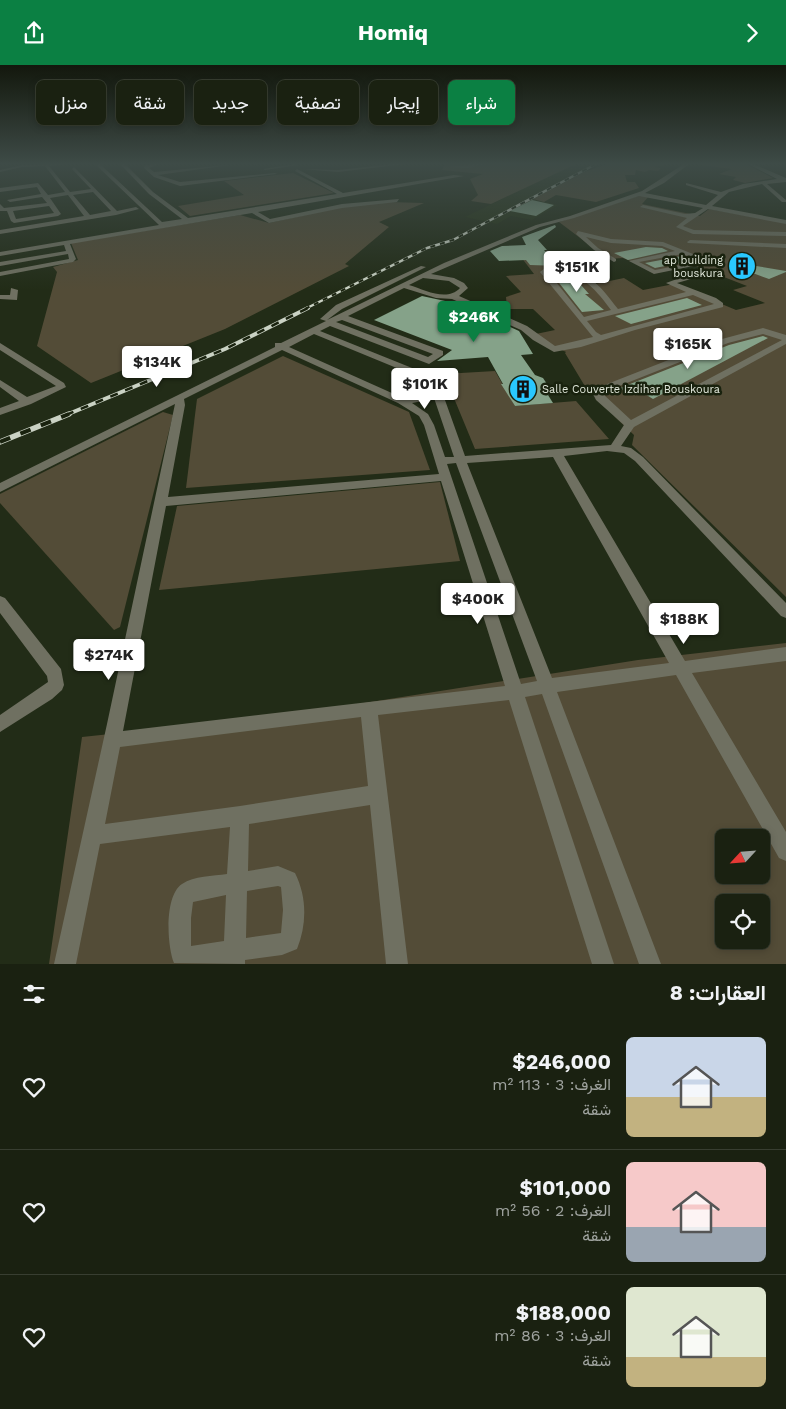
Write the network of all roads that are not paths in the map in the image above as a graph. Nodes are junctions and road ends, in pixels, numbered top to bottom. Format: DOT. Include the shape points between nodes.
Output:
graph roads {
  1 [pos="52,206"];
  2 [pos="80,206"];
  3 [pos="109,206"];
  4 [pos="133,206"];
  5 [pos="140,206"];
  6 [pos="169,206"];
  7 [pos="277,206"];
  8 [pos="344,206"];
  9 [pos="603,206"];
  10 [pos="606,206"];
  11 [pos="700,206"];
  12 [pos="0,207"];
  13 [pos="643,207"];
  14 [pos="705,207"];
  15 [pos="136,209"];
  16 [pos="251,210"];
  17 [pos="116,213"];
  18 [pos="694,215"];
  19 [pos="142,216"];
  20 [pos="88,217"];
  21 [pos="187,219"];
  22 [pos="571,219"];
  23 [pos="786,222"];
  24 [pos="155,225"];
  25 [pos="0,233"];
  26 [pos="786,234"];
  27 [pos="89,237"];
  28 [pos="690,242"];
  29 [pos="66,243"];
  30 [pos="786,247"];
  31 [pos="70,251"];
  32 [pos="682,251"];
  33 [pos="3,252"];
  34 [pos="614,260"];
  35 [pos="12,262"];
  36 [pos="0,264"];
  37 [pos="35,268"];
  38 [pos="12,271"];
  39 [pos="0,274"];
  40 [pos="38,275"];
  41 [pos="423,276"];
  42 [pos="688,277"];
  43 [pos="404,286"];
  44 [pos="14,290"];
  45 [pos="692,293"];
  46 [pos="452,296"];
  47 [pos="0,297"];
  48 [pos="616,311"];
  49 [pos="342,317"];
  50 [pos="582,320"];
  51 [pos="327,321"];
  52 [pos="314,331"];
  53 [pos="600,338"];
  54 [pos="786,339"];
  55 [pos="278,345"];
  56 [pos="0,347"];
  57 [pos="416,357"];
  58 [pos="400,367"];
  59 [pos="2,387"];
  60 [pos="436,389"];
  61 [pos="179,398"];
  62 [pos="402,401"];
  63 [pos="27,402"];
  64 [pos="0,412"];
  65 [pos="630,425"];
  66 [pos="614,448"];
  67 [pos="557,453"];
  68 [pos="460,459"];
  69 [pos="440,461"];
  70 [pos="445,477"];
  71 [pos="0,479"];
  72 [pos="0,488"];
  73 [pos="161,502"];
  74 [pos="0,602"];
  75 [pos="786,612"];
  76 [pos="786,654"];
  77 [pos="680,668"];
  78 [pos="547,686"];
  79 [pos="515,692"];
  80 [pos="369,708"];
  81 [pos="0,724"];
  82 [pos="113,739"];
  83 [pos="379,794"];
  84 [pos="240,816"];
  85 [pos="92,835"];
  86 [pos="786,851"];
  87 [pos="237,882"];
  88 [pos="234,957"];
  89 [pos="65,964"];
  90 [pos="397,964"];
  91 [pos="603,964"];
  92 [pos="650,964"];
  1 -- 12 [label="street" via="10,212"];
  2 -- 20 [label="street"];
  3 -- 17 [label="street"];
  4 -- 15 [label="street"];
  5 -- 24 [label="street"];
  6 -- 21 [label="street"];
  7 -- 16 [label="street"];
  8 -- 16 [label="street" via="273,220"];
  9 -- 22 [label="street"];
  10 -- 22 [label="street"];
  11 -- 14 [label="street"];
  13 -- 18 [label="street"];
  14 -- 18 [label="street"];
  14 -- 23 [label="street"];
  15 -- 17 [label="street"];
  15 -- 19 [label="street"];
  16 -- 21 [label="street"];
  16 -- 24 [label="street"];
  17 -- 20 [label="street"];
  18 -- 26 [label="street" via="679,227 693,232"];
  20 -- 25 [label="street"];
  21 -- 24 [label="street"];
  22 -- 32 [label="street" via="610,241 660,243"];
  22 -- 34 [label="street" via="596,249"];
  22 -- 41 [label="street" via="481,249"];
  22 -- 51 [label="street" via="552,215 440,258 339,307"];
  24 -- 27 [label="street"];
  27 -- 29 [label="street"];
  27 -- 33 [label="street"];
  28 -- 30 [label="street"];
  29 -- 31 [label="street"];
  29 -- 33 [label="street"];
  31 -- 35 [label="street"];
  31 -- 37 [label="street" via="74,259 71,261"];
  32 -- 32 [label="street" via="632,261 654,272 712,260"];
  33 -- 35 [label="street"];
  35 -- 36 [label="street"];
  35 -- 38 [label="street"];
  37 -- 38 [label="street"];
  37 -- 40 [label="street"];
  38 -- 39 [label="street"];
  41 -- 43 [label="street"];
  41 -- 46 [label="street" via="462,283 463,290"];
  42 -- 45 [label="street" via="670,283"];
  43 -- 46 [label="street"];
  43 -- 49 [label="street"];
  44 -- 47 [label="street" via="14,298"];
  45 -- 48 [label="street"];
  45 -- 53 [label="street" via="720,305"];
  46 -- 53 [label="street" via="524,327 554,349"];
  48 -- 50 [label="street"];
  48 -- 50 [label="street" via="579,272 569,269 544,271"];
  49 -- 51 [label="street"];
  49 -- 57 [label="street" via="430,350"];
  50 -- 53 [label="street"];
  51 -- 52 [label="street"];
  51 -- 55 [label="street"];
  51 -- 57 [label="street"];
  52 -- 55 [label="street"];
  52 -- 58 [label="street"];
  54 -- 65 [label="street"];
  54 -- 65 [label="street" via="763,331 733,339 600,390 600,398"];
  55 -- 61 [label="street"];
  55 -- 62 [label="street"];
  55 -- 71 [label="street"];
  56 -- 63 [label="street" via="61,385"];
  57 -- 58 [label="street"];
  58 -- 60 [label="street" via="424,376"];
  59 -- 63 [label="street"];
  60 -- 62 [label="street" via="419,399"];
  60 -- 68 [label="street"];
  61 -- 72 [label="street"];
  61 -- 73 [label="street"];
  62 -- 69 [label="street" via="423,414"];
  63 -- 64 [label="street"];
  65 -- 66 [label="street"];
  66 -- 67 [label="street"];
  66 -- 75 [label="street" via="639,459"];
  67 -- 68 [label="street"];
  67 -- 77 [label="street"];
  68 -- 69 [label="street"];
  68 -- 78 [label="street"];
  69 -- 70 [label="street"];
  70 -- 73 [label="street"];
  70 -- 79 [label="street"];
  73 -- 82 [label="street"];
  74 -- 81 [label="street" via="54,674 56,685"];
  76 -- 77 [label="street"];
  77 -- 78 [label="street"];
  77 -- 86 [label="street"];
  78 -- 79 [label="street"];
  78 -- 92 [label="street"];
  79 -- 80 [label="street"];
  79 -- 91 [label="street"];
  80 -- 82 [label="street"];
  80 -- 83 [label="street"];
  82 -- 85 [label="street"];
  83 -- 84 [label="street"];
  83 -- 90 [label="street"];
  84 -- 85 [label="street"];
  84 -- 87 [label="street"];
  85 -- 89 [label="street"];
  87 -- 88 [label="street"];
  87 -- 88 [label="street" via="186,893 182,903 179,943 180,952 186,957"];
  87 -- 88 [label="street" via="278,876 288,880 292,892 293,929 286,943"];
}
